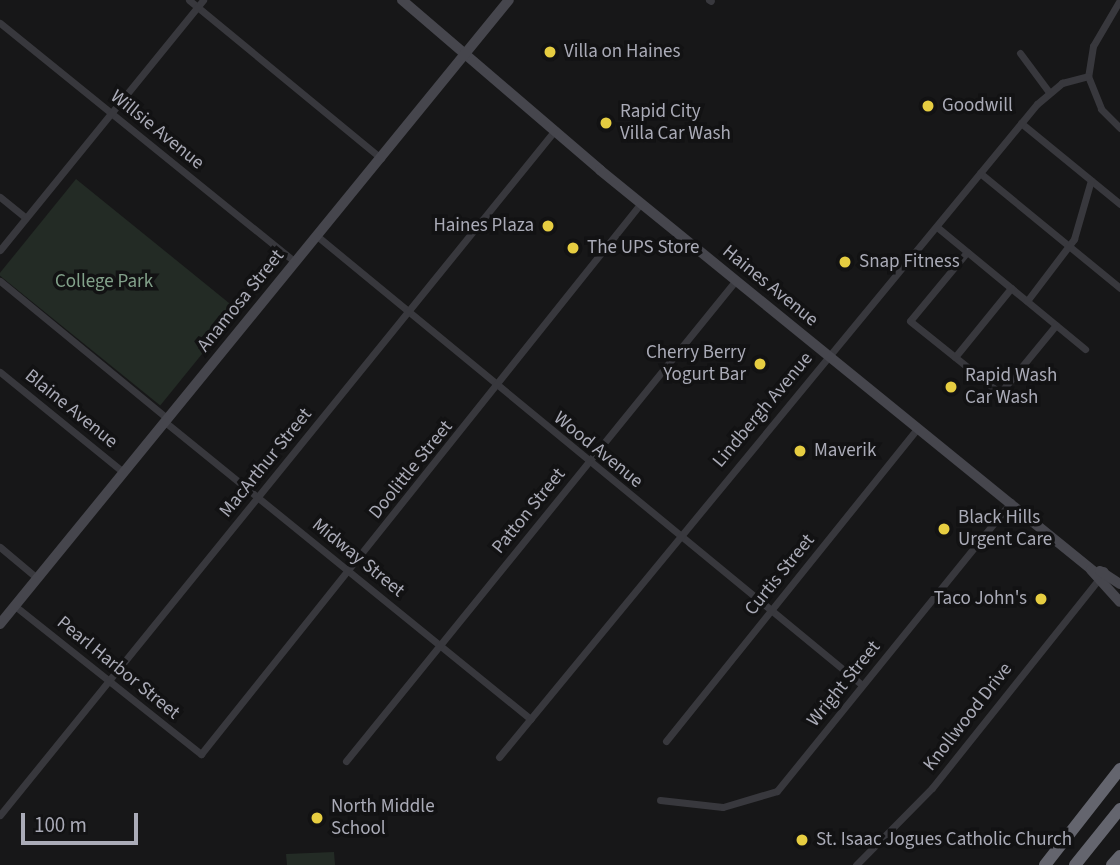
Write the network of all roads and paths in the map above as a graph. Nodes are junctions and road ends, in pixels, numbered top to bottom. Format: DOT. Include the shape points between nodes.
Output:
graph roads {
  1 [pos="189,0"];
  2 [pos="402,0"];
  3 [pos="509,0"];
  4 [pos="1120,0"];
  5 [pos="200,3"];
  6 [pos="0,23"];
  7 [pos="467,52"];
  8 [pos="1020,53"];
  9 [pos="1088,76"];
  10 [pos="1049,92"];
  11 [pos="111,113"];
  12 [pos="1021,123"];
  13 [pos="1120,128"];
  14 [pos="555,130"];
  15 [pos="381,158"];
  16 [pos="980,173"];
  17 [pos="1091,180"];
  18 [pos="0,197"];
  19 [pos="641,203"];
  20 [pos="1120,204"];
  21 [pos="26,218"];
  22 [pos="937,227"];
  23 [pos="317,236"];
  24 [pos="1070,247"];
  25 [pos="0,250"];
  26 [pos="967,251"];
  27 [pos="295,262"];
  28 [pos="736,280"];
  29 [pos="0,281"];
  30 [pos="1011,288"];
  31 [pos="1120,288"];
  32 [pos="1027,301"];
  33 [pos="409,311"];
  34 [pos="1056,325"];
  35 [pos="1086,349"];
  36 [pos="829,356"];
  37 [pos="954,357"];
  38 [pos="0,372"];
  39 [pos="498,388"];
  40 [pos="166,420"];
  41 [pos="918,428"];
  42 [pos="588,462"];
  43 [pos="123,472"];
  44 [pos="257,498"];
  45 [pos="1010,502"];
  46 [pos="680,537"];
  47 [pos="0,547"];
  48 [pos="1089,567"];
  49 [pos="349,571"];
  50 [pos="37,578"];
  51 [pos="1097,581"];
  52 [pos="1120,584"];
  53 [pos="1120,591"];
  54 [pos="1120,602"];
  55 [pos="15,606"];
  56 [pos="771,611"];
  57 [pos="0,624"];
  58 [pos="440,645"];
  59 [pos="109,681"];
  60 [pos="862,685"];
  61 [pos="531,719"];
  62 [pos="666,741"];
  63 [pos="201,754"];
  64 [pos="499,757"];
  65 [pos="346,761"];
  66 [pos="1120,769"];
  67 [pos="660,800"];
  68 [pos="1120,809"];
  69 [pos="0,815"];
  70 [pos="1120,856"];
  71 [pos="856,865"];
  72 [pos="1045,865"];
  73 [pos="1075,865"];
  74 [pos="1112,865"];
  1 -- 5 [label="street"];
  2 -- 7 [label="main road, Haines Avenue"];
  3 -- 7 [label="main road, Anamosa Street"];
  4 -- 9 [label="street" via="1093,46"];
  5 -- 11 [label="street"];
  5 -- 15 [label="street"];
  6 -- 11 [label="street, Willsie Avenue"];
  7 -- 14 [label="main road, Haines Avenue"];
  7 -- 15 [label="main road, Anamosa Street"];
  8 -- 10 [label="street"];
  9 -- 10 [label="street, Lindbergh Avenue"];
  9 -- 13 [label="street" via="1101,109"];
  10 -- 12 [label="street, Lindbergh Avenue"];
  11 -- 21 [label="street"];
  11 -- 27 [label="street, Willsie Avenue"];
  12 -- 16 [label="street, Lindbergh Avenue"];
  12 -- 17 [label="street"];
  14 -- 19 [label="main road, Haines Avenue"];
  14 -- 33 [label="street, MacArthur Street"];
  15 -- 23 [label="main road, Anamosa Street"];
  16 -- 22 [label="street, Lindbergh Avenue"];
  16 -- 24 [label="street"];
  17 -- 20 [label="street"];
  17 -- 24 [label="street"];
  18 -- 21 [label="street"];
  19 -- 28 [label="main road, Haines Avenue"];
  19 -- 39 [label="street, Doolittle Street"];
  21 -- 25 [label="street"];
  22 -- 26 [label="street"];
  22 -- 36 [label="street, Lindbergh Avenue"];
  23 -- 27 [label="main road, Anamosa Street"];
  23 -- 33 [label="street, Wood Avenue"];
  24 -- 31 [label="street"];
  24 -- 32 [label="street"];
  26 -- 30 [label="street"];
  26 -- 37 [label="street" via="910,321"];
  27 -- 40 [label="main road, Anamosa Street"];
  28 -- 36 [label="main road, Haines Avenue"];
  28 -- 42 [label="street, Patton Street"];
  29 -- 40 [label="street, Midway Street"];
  30 -- 32 [label="street"];
  30 -- 37 [label="street"];
  32 -- 34 [label="street"];
  33 -- 39 [label="street, Wood Avenue"];
  33 -- 44 [label="street, MacArthur Street"];
  34 -- 35 [label="street"];
  34 -- 37 [label="street" via="1000,393"];
  36 -- 41 [label="main road, Haines Avenue"];
  36 -- 46 [label="street, Lindbergh Avenue"];
  38 -- 43 [label="street, Blaine Avenue"];
  39 -- 42 [label="street, Wood Avenue"];
  39 -- 49 [label="street, Doolittle Street"];
  40 -- 43 [label="main road, Anamosa Street"];
  40 -- 44 [label="street, Midway Street"];
  41 -- 45 [label="main road, Haines Avenue"];
  41 -- 56 [label="street, Curtis Street"];
  42 -- 46 [label="street, Wood Avenue"];
  42 -- 58 [label="street, Patton Street"];
  43 -- 50 [label="main road, Anamosa Street"];
  44 -- 49 [label="street, Midway Street"];
  44 -- 59 [label="street, MacArthur Street"];
  45 -- 48 [label="main road, Haines Avenue"];
  45 -- 60 [label="street, Wright Street"];
  46 -- 56 [label="street, Wood Avenue"];
  46 -- 61 [label="street, Lindbergh Avenue"];
  47 -- 50 [label="street"];
  48 -- 51 [label="main road, Haines Avenue"];
  48 -- 52 [label="main road"];
  49 -- 58 [label="street, Midway Street"];
  49 -- 63 [label="street, Doolittle Street"];
  50 -- 55 [label="main road, Anamosa Street"];
  51 -- 53 [label="main road"];
  51 -- 54 [label="main road, Haines Avenue"];
  51 -- 71 [label="street, Knollwood Drive" via="925,796"];
  55 -- 57 [label="main road, Anamosa Street"];
  55 -- 59 [label="street, Pearl Harbor Street"];
  56 -- 60 [label="street, Wood Avenue"];
  56 -- 62 [label="street, Curtis Street"];
  58 -- 61 [label="street, Midway Street"];
  58 -- 65 [label="street, Patton Street"];
  59 -- 63 [label="street, Pearl Harbor Street"];
  59 -- 69 [label="street, MacArthur Street"];
  60 -- 67 [label="street, Wright Street" via="768,797 723,807"];
  61 -- 64 [label="street, Lindbergh Avenue"];
  66 -- 72 [label="highway"];
  68 -- 73 [label="highway"];
  70 -- 74 [label="highway"];
}
